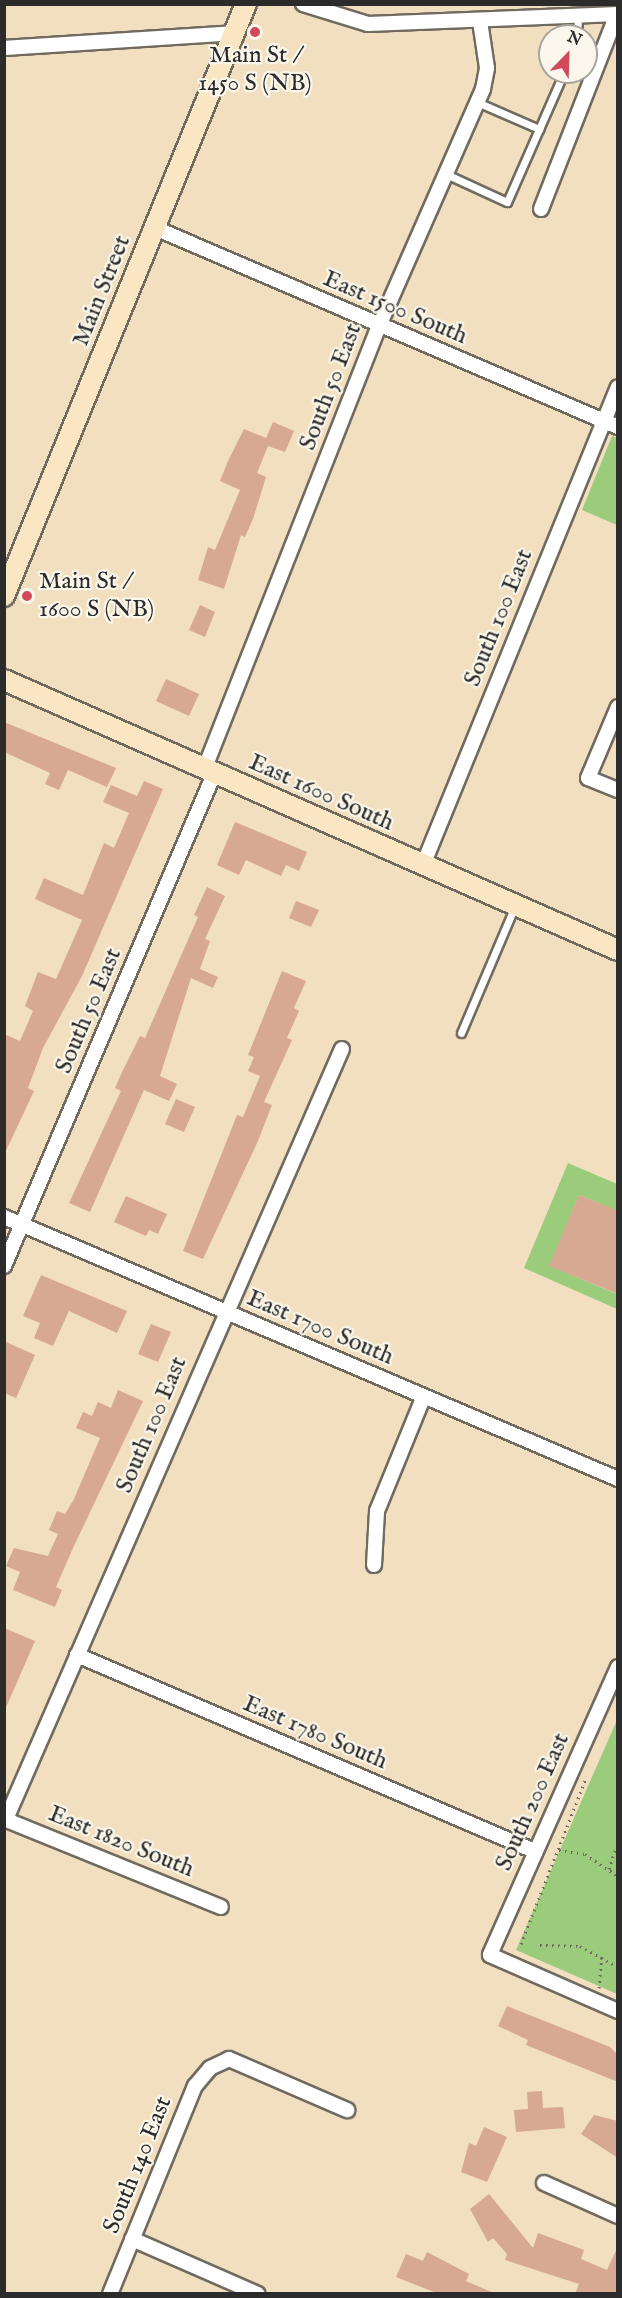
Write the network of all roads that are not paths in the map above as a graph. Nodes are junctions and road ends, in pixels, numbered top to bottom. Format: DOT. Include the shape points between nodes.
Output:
graph roads {
  1 [pos="246,4"];
  2 [pos="303,4"];
  3 [pos="617,14"];
  4 [pos="578,16"];
  5 [pos="480,21"];
  6 [pos="578,24"];
  7 [pos="234,33"];
  8 [pos="4,48"];
  9 [pos="559,84"];
  10 [pos="477,102"];
  11 [pos="539,129"];
  12 [pos="446,174"];
  13 [pos="541,209"];
  14 [pos="155,228"];
  15 [pos="379,326"];
  16 [pos="618,387"];
  17 [pos="603,421"];
  18 [pos="618,427"];
  19 [pos="4,596"];
  20 [pos="4,680"];
  21 [pos="618,706"];
  22 [pos="209,772"];
  23 [pos="618,790"];
  24 [pos="423,865"];
  25 [pos="515,905"];
  26 [pos="618,950"];
  27 [pos="461,1033"];
  28 [pos="342,1049"];
  29 [pos="4,1217"];
  30 [pos="23,1225"];
  31 [pos="4,1266"];
  32 [pos="225,1312"];
  33 [pos="424,1396"];
  34 [pos="618,1479"];
  35 [pos="374,1565"];
  36 [pos="77,1655"];
  37 [pos="618,1667"];
  38 [pos="5,1819"];
  39 [pos="536,1852"];
  40 [pos="221,1907"];
  41 [pos="618,2011"];
  42 [pos="347,2110"];
  43 [pos="544,2183"];
  44 [pos="618,2216"];
  45 [pos="132,2239"];
  46 [pos="110,2294"];
  47 [pos="258,2294"];
  1 -- 7 [label="street, Main Street"];
  2 -- 5 [label="street" via="368,24"];
  3 -- 4 [label="street"];
  3 -- 13 [label="street"];
  4 -- 5 [label="street"];
  4 -- 6 [label="lane"];
  5 -- 10 [label="street, South 50 East" via="487,68"];
  7 -- 8 [label="street"];
  7 -- 14 [label="street, Main Street"];
  9 -- 11 [label="lane"];
  10 -- 11 [label="lane"];
  10 -- 12 [label="street, South 50 East"];
  11 -- 12 [label="lane" via="507,202"];
  12 -- 15 [label="street, South 50 East"];
  14 -- 15 [label="street, East 1500 South"];
  14 -- 19 [label="street, Main Street"];
  15 -- 17 [label="street, East 1500 South"];
  15 -- 22 [label="street, South 50 East"];
  16 -- 17 [label="street, South 100 East"];
  17 -- 18 [label="street, East 1500 South"];
  17 -- 24 [label="street, South 100 East"];
  20 -- 22 [label="street, East 1600 South"];
  21 -- 23 [label="street" via="588,778"];
  22 -- 24 [label="street, East 1600 South"];
  22 -- 30 [label="street, South 50 East"];
  24 -- 25 [label="street, East 1600 South"];
  25 -- 26 [label="street, East 1600 South"];
  25 -- 27 [label="lane"];
  28 -- 32 [label="street, South 100 East"];
  29 -- 30 [label="street, East 1700 South"];
  30 -- 31 [label="street, South 50 East"];
  30 -- 32 [label="street, East 1700 South"];
  32 -- 33 [label="street, East 1700 South"];
  32 -- 36 [label="street, South 100 East"];
  33 -- 34 [label="street, East 1700 South"];
  33 -- 35 [label="street" via="377,1511"];
  36 -- 38 [label="street, South 100 East"];
  36 -- 39 [label="street, East 1780 South"];
  37 -- 39 [label="street, South 200 East"];
  38 -- 40 [label="street, East 1820 South"];
  39 -- 41 [label="street, South 200 East" via="490,1955"];
  42 -- 45 [label="street, South 140 East" via="229,2060 219,2063 195,2086"];
  43 -- 44 [label="street"];
  45 -- 46 [label="street, South 140 East"];
  45 -- 47 [label="street"];
}
